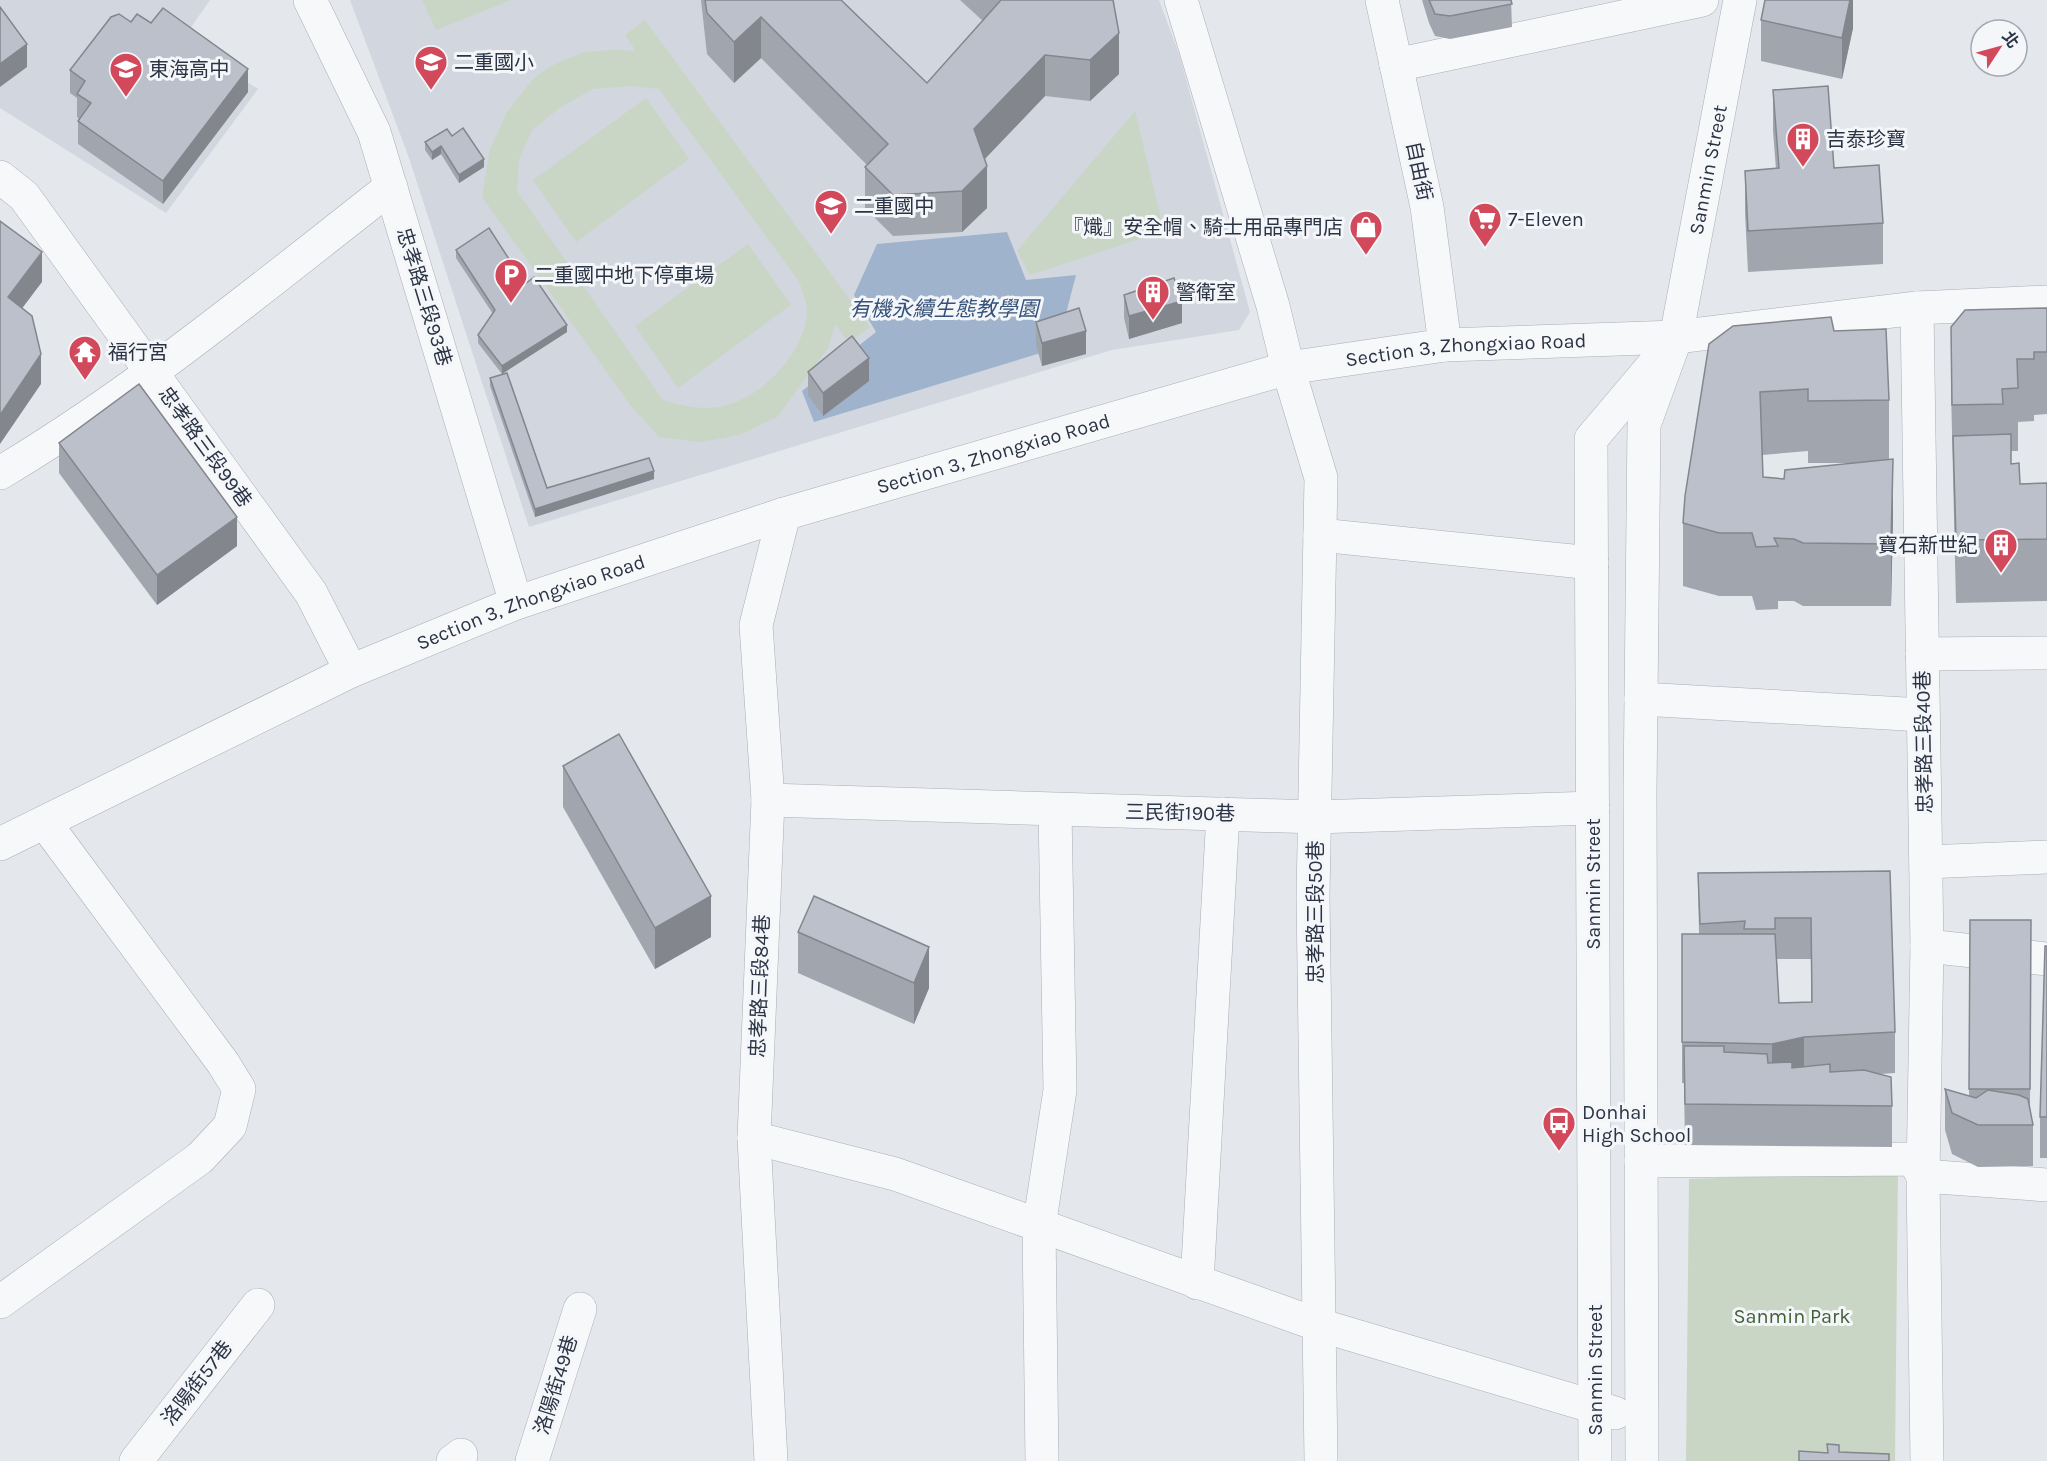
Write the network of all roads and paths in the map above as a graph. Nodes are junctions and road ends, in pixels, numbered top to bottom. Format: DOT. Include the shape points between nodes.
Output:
graph roads {
  1 [pos="310,0"];
  2 [pos="1181,0"];
  3 [pos="1382,0"];
  4 [pos="1702,0"];
  5 [pos="1740,0"];
  6 [pos="1396,65"];
  7 [pos="0,177"];
  8 [pos="391,188"];
  9 [pos="2047,302"];
  10 [pos="1917,308"];
  11 [pos="1676,337"];
  12 [pos="1444,345"];
  13 [pos="1288,368"];
  14 [pos="151,374"];
  15 [pos="0,473"];
  16 [pos="784,514"];
  17 [pos="1320,535"];
  18 [pos="1592,563"];
  19 [pos="516,603"];
  20 [pos="2047,653"];
  21 [pos="1922,654"];
  22 [pos="351,671"];
  23 [pos="1641,699"];
  24 [pos="1923,715"];
  25 [pos="768,800"];
  26 [pos="1593,808"];
  27 [pos="1055,810"];
  28 [pos="1223,814"];
  29 [pos="1315,817"];
  30 [pos="45,823"];
  31 [pos="0,844"];
  32 [pos="2047,857"];
  33 [pos="1926,862"];
  34 [pos="1927,946"];
  35 [pos="2047,959"];
  36 [pos="754,1138"];
  37 [pos="1641,1161"];
  38 [pos="1923,1176"];
  39 [pos="2047,1185"];
  40 [pos="1039,1227"];
  41 [pos="1197,1283"];
  42 [pos="0,1302"];
  43 [pos="258,1305"];
  44 [pos="580,1309"];
  45 [pos="1319,1325"];
  46 [pos="1594,1408"];
  47 [pos="1641,1419"];
  48 [pos="136,1461"];
  49 [pos="532,1461"];
  50 [pos="771,1461"];
  51 [pos="1042,1461"];
  52 [pos="1321,1461"];
  53 [pos="1595,1461"];
  54 [pos="1642,1461"];
  55 [pos="1927,1461"];
  1 -- 8 [label="street, 忠孝路三段93巷" via="374,132"];
  2 -- 13 [label="street, 忠孝路三段50巷"];
  3 -- 6 [label="street, 自由街"];
  4 -- 6 [label="street"];
  5 -- 11 [label="street, Sanmin Street"];
  6 -- 12 [label="street, 自由街" via="1427,207"];
  7 -- 14 [label="street, 忠孝路三段99巷" via="24,196"];
  8 -- 14 [label="street"];
  8 -- 19 [label="street, 忠孝路三段93巷"];
  9 -- 10 [label="street, Section 3, Zhongxiao Road"];
  10 -- 11 [label="street, Section 3, Zhongxiao Road"];
  10 -- 21 [label="street, 忠孝路三段40巷"];
  11 -- 12 [label="street, Section 3, Zhongxiao Road"];
  11 -- 18 [label="street, Sanmin Street" via="1591,439"];
  11 -- 23 [label="street, Sanmin Street" via="1644,425"];
  12 -- 13 [label="street, Section 3, Zhongxiao Road"];
  13 -- 16 [label="street, Section 3, Zhongxiao Road"];
  13 -- 17 [label="street, 忠孝路三段50巷" via="1321,478"];
  14 -- 15 [label="street"];
  14 -- 22 [label="street, 忠孝路三段99巷" via="310,593"];
  16 -- 19 [label="street, Section 3, Zhongxiao Road"];
  16 -- 25 [label="street, 忠孝路三段84巷" via="756,625"];
  17 -- 18 [label="street"];
  17 -- 29 [label="street, 忠孝路三段50巷"];
  18 -- 26 [label="street, Sanmin Street"];
  19 -- 22 [label="street, Section 3, Zhongxiao Road"];
  20 -- 21 [label="street"];
  21 -- 24 [label="street, 忠孝路三段40巷"];
  22 -- 30 [label="street, Section 3, Zhongxiao Road"];
  23 -- 24 [label="street"];
  23 -- 37 [label="street, Sanmin Street"];
  24 -- 33 [label="street, 忠孝路三段40巷"];
  25 -- 27 [label="street, 三民街190巷"];
  25 -- 36 [label="street, 忠孝路三段84巷"];
  26 -- 29 [label="street, 三民街190巷"];
  26 -- 46 [label="street, Sanmin Street"];
  27 -- 28 [label="street, 三民街190巷"];
  27 -- 40 [label="street" via="1060,1090"];
  28 -- 29 [label="street, 三民街190巷"];
  28 -- 41 [label="street"];
  29 -- 45 [label="street, 忠孝路三段50巷"];
  30 -- 31 [label="street, Section 3, Zhongxiao Road"];
  30 -- 42 [label="street" via="239,1089 230,1126 200,1158"];
  32 -- 33 [label="street"];
  33 -- 34 [label="street, 忠孝路三段40巷"];
  34 -- 35 [label="street"];
  34 -- 38 [label="street, 忠孝路三段40巷"];
  36 -- 40 [label="street" via="895,1174"];
  36 -- 50 [label="street, 忠孝路三段84巷"];
  37 -- 38 [label="street" via="1913,1159"];
  37 -- 47 [label="street, Sanmin Street"];
  38 -- 39 [label="street"];
  38 -- 55 [label="street, 忠孝路三段40巷"];
  40 -- 41 [label="street"];
  40 -- 51 [label="street"];
  41 -- 45 [label="street"];
  43 -- 48 [label="street, 洛陽街57巷"];
  44 -- 49 [label="street, 洛陽街49巷"];
  45 -- 46 [label="street"];
  45 -- 52 [label="street, 忠孝路三段50巷"];
  46 -- 47 [label="street"];
  46 -- 53 [label="street, Sanmin Street"];
  47 -- 54 [label="street, Sanmin Street"];
}
